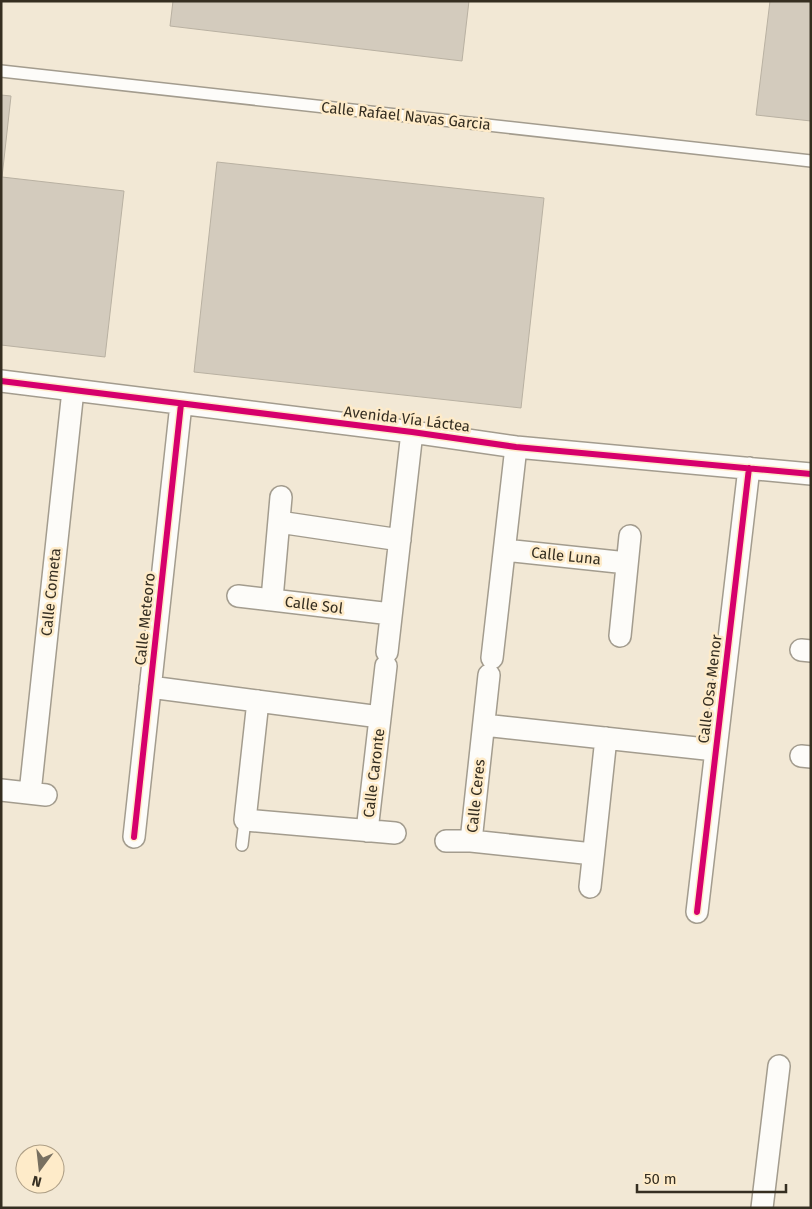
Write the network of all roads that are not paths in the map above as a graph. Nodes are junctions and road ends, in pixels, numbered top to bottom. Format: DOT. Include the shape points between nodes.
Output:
graph roads {
  1 [pos="1,71"];
  2 [pos="811,161"];
  3 [pos="1,381"];
  4 [pos="73,390"];
  5 [pos="181,404"];
  6 [pos="412,432"];
  7 [pos="516,446"];
  8 [pos="749,468"];
  9 [pos="811,474"];
  10 [pos="281,497"];
  11 [pos="280,522"];
  12 [pos="630,536"];
  13 [pos="400,540"];
  14 [pos="505,550"];
  15 [pos="627,563"];
  16 [pos="238,596"];
  17 [pos="272,599"];
  18 [pos="391,614"];
  19 [pos="620,636"];
  20 [pos="150,687"];
  21 [pos="258,702"];
  22 [pos="380,717"];
  23 [pos="484,724"];
  24 [pos="606,738"];
  25 [pos="715,750"];
  26 [pos="1,790"];
  27 [pos="245,820"];
  28 [pos="367,831"];
  29 [pos="395,833"];
  30 [pos="134,837"];
  31 [pos="446,841"];
  32 [pos="471,841"];
  33 [pos="242,845"];
  34 [pos="593,854"];
  35 [pos="590,886"];
  36 [pos="697,912"];
  37 [pos="779,1066"];
  38 [pos="762,1208"];
  1 -- 2 [label="lane, Calle Rafael Navas Garcia"];
  3 -- 4 [label="street, Avenida Vía Láctea"];
  4 -- 5 [label="street, Avenida Vía Láctea"];
  4 -- 26 [label="street, Calle Cometa" via="38,794"];
  5 -- 6 [label="street, Avenida Vía Láctea"];
  5 -- 20 [label="street, Calle Meteoro"];
  6 -- 7 [label="street, Avenida Vía Láctea"];
  6 -- 13 [label="street"];
  7 -- 8 [label="street, Avenida Vía Láctea"];
  7 -- 14 [label="street"];
  8 -- 9 [label="street, Avenida Vía Láctea"];
  8 -- 25 [label="street, Calle Osa Menor"];
  10 -- 11 [label="street, Calle Sol"];
  11 -- 13 [label="street"];
  11 -- 17 [label="street, Calle Sol"];
  12 -- 15 [label="street"];
  13 -- 18 [label="street"];
  14 -- 15 [label="street, Calle Luna"];
  14 -- 23 [label="street, Calle Ceres"];
  15 -- 19 [label="street"];
  16 -- 17 [label="street"];
  17 -- 18 [label="street, Calle Sol"];
  18 -- 22 [label="street"];
  20 -- 21 [label="street, Calle Caronte"];
  20 -- 30 [label="street, Calle Meteoro"];
  21 -- 22 [label="street, Calle Caronte"];
  21 -- 27 [label="street"];
  22 -- 28 [label="street, Calle Caronte"];
  23 -- 24 [label="street"];
  23 -- 32 [label="street, Calle Ceres"];
  24 -- 25 [label="street"];
  24 -- 34 [label="street"];
  25 -- 36 [label="street, Calle Osa Menor"];
  27 -- 28 [label="street, Calle Caronte"];
  27 -- 33 [label="lane"];
  28 -- 29 [label="street"];
  31 -- 32 [label="street"];
  32 -- 34 [label="street, Calle Ceres"];
  34 -- 35 [label="street"];
  37 -- 38 [label="street"];
}
